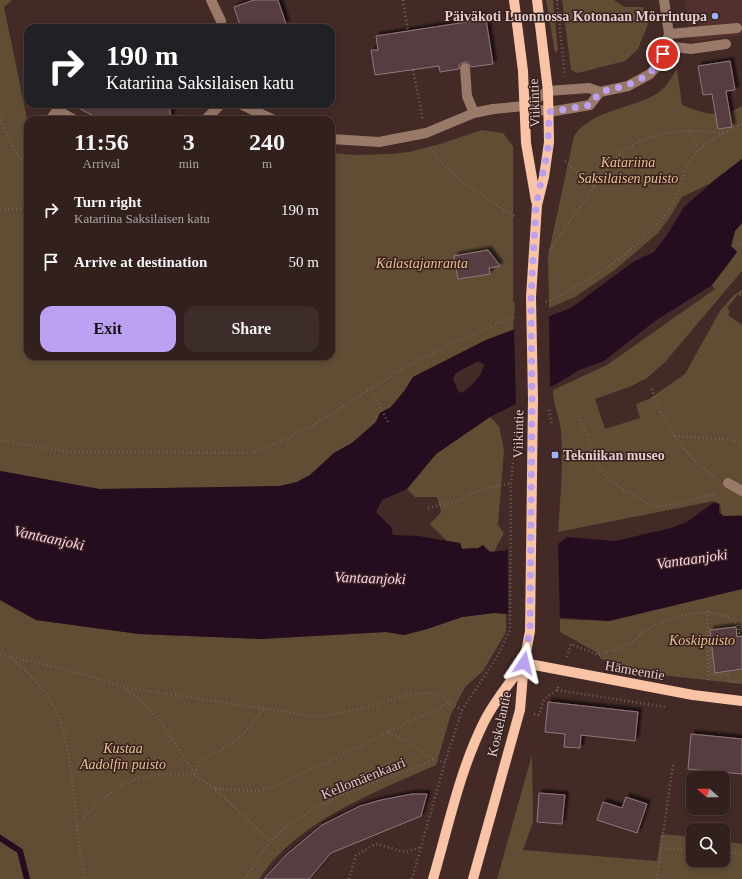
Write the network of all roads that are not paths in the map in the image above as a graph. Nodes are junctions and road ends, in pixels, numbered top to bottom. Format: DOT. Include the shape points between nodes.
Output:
graph roads {
  1 [pos="211,0"];
  2 [pos="514,0"];
  3 [pos="538,0"];
  4 [pos="664,0"];
  5 [pos="220,24"];
  6 [pos="737,28"];
  7 [pos="669,34"];
  8 [pos="726,44"];
  9 [pos="666,46"];
  10 [pos="465,68"];
  11 [pos="548,91"];
  12 [pos="600,92"];
  13 [pos="525,106"];
  14 [pos="217,108"];
  15 [pos="248,108"];
  16 [pos="549,112"];
  17 [pos="474,113"];
  18 [pos="53,116"];
  19 [pos="67,116"];
  20 [pos="209,116"];
  21 [pos="266,116"];
  22 [pos="335,139"];
  23 [pos="536,205"];
  24 [pos="728,483"];
  25 [pos="742,491"];
  26 [pos="524,663"];
  27 [pos="742,701"];
  28 [pos="433,879"];
  29 [pos="473,879"];
  1 -- 5 [label="street"];
  2 -- 13 [label="main road, Viikintie"];
  3 -- 11 [label="main road, Viikintie"];
  4 -- 7 [label="street"];
  6 -- 7 [label="street"];
  7 -- 9 [label="street"];
  8 -- 9 [label="street" via="691,49"];
  9 -- 12 [label="street" via="660,63 650,74 628,86"];
  10 -- 17 [label="street" via="467,96"];
  11 -- 12 [label="street" via="588,88"];
  11 -- 13 [label="street"];
  11 -- 16 [label="main road, Viikintie"];
  12 -- 16 [label="street" via="590,105"];
  13 -- 16 [label="street"];
  13 -- 17 [label="street"];
  13 -- 23 [label="main road, Viikintie" via="526,143"];
  14 -- 20 [label="street"];
  15 -- 21 [label="street"];
  16 -- 23 [label="main road, Viikintie" via="548,149"];
  17 -- 22 [label="street" via="426,133 379,142"];
  18 -- 19 [label="street" via="57,110"];
  23 -- 26 [label="main road, Viikintie, bridge" via="531,297 530,630"];
  24 -- 25 [label="street"];
  26 -- 27 [label="main road, Hämeentie" via="693,695"];
  26 -- 28 [label="main road, Koskelantie" via="495,703 470,752"];
  26 -- 29 [label="main road, Koskelantie" via="520,710"];
}
